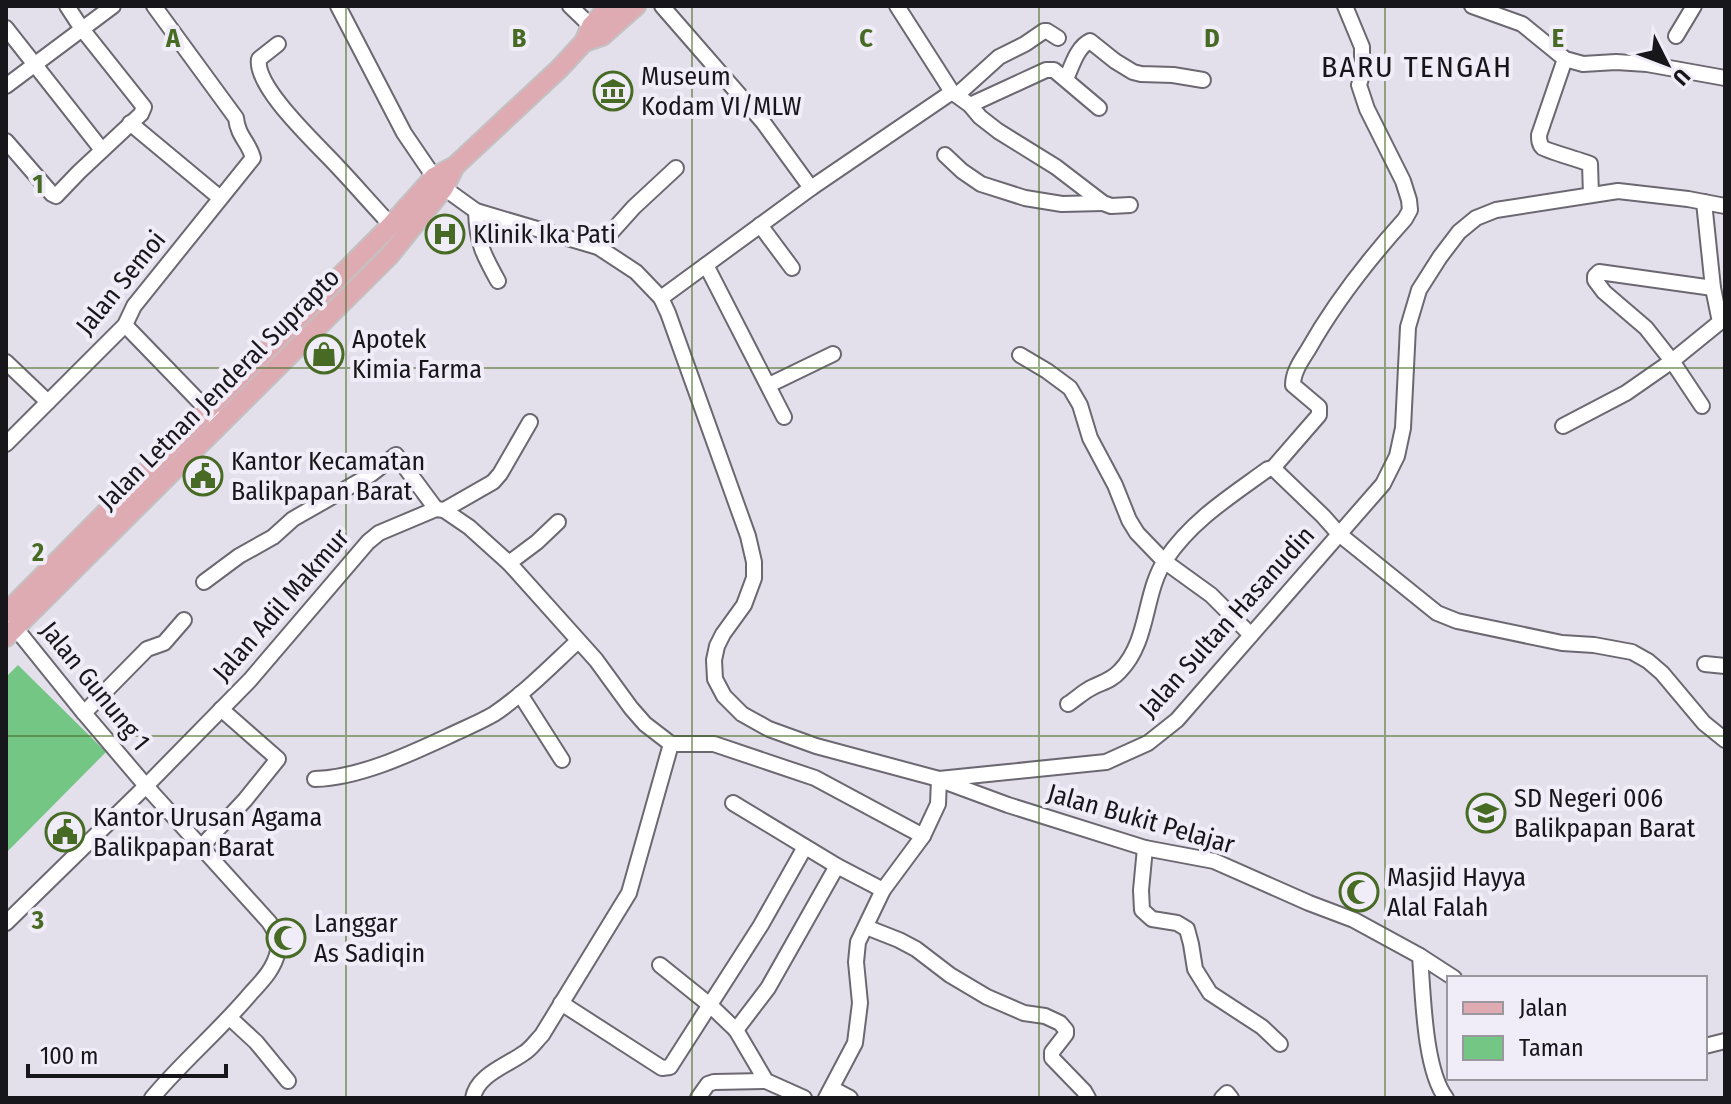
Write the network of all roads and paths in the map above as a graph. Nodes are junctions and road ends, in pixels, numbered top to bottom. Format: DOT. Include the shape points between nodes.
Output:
graph roads {
  1 [pos="67,6"];
  2 [pos="113,6"];
  3 [pos="154,6"];
  4 [pos="338,6"];
  5 [pos="570,6"];
  6 [pos="610,6"];
  7 [pos="636,6"];
  8 [pos="662,6"];
  9 [pos="897,6"];
  10 [pos="1345,6"];
  11 [pos="1472,6"];
  12 [pos="1694,6"];
  13 [pos="6,28"];
  14 [pos="82,29"];
  15 [pos="592,35"];
  16 [pos="1676,36"];
  17 [pos="1058,38"];
  18 [pos="278,44"];
  19 [pos="1565,59"];
  20 [pos="34,64"];
  21 [pos="1725,78"];
  22 [pos="1066,79"];
  23 [pos="1203,80"];
  24 [pos="6,86"];
  25 [pos="954,93"];
  26 [pos="970,105"];
  27 [pos="1099,108"];
  28 [pos="130,123"];
  29 [pos="6,141"];
  30 [pos="102,150"];
  31 [pos="945,155"];
  32 [pos="676,168"];
  33 [pos="439,182"];
  34 [pos="811,188"];
  35 [pos="1591,195"];
  36 [pos="219,197"];
  37 [pos="1704,202"];
  38 [pos="1103,203"];
  39 [pos="1130,205"];
  40 [pos="1725,206"];
  41 [pos="476,211"];
  42 [pos="391,225"];
  43 [pos="760,225"];
  44 [pos="598,247"];
  45 [pos="706,265"];
  46 [pos="792,268"];
  47 [pos="498,281"];
  48 [pos="1713,288"];
  49 [pos="661,298"];
  50 [pos="1723,324"];
  51 [pos="125,325"];
  52 [pos="833,354"];
  53 [pos="1020,355"];
  54 [pos="1672,361"];
  55 [pos="6,362"];
  56 [pos="769,385"];
  57 [pos="48,402"];
  58 [pos="1702,406"];
  59 [pos="214,417"];
  60 [pos="784,417"];
  61 [pos="530,422"];
  62 [pos="1563,426"];
  63 [pos="6,444"];
  64 [pos="1273,468"];
  65 [pos="440,509"];
  66 [pos="558,522"];
  67 [pos="1339,534"];
  68 [pos="1164,561"];
  69 [pos="509,563"];
  70 [pos="204,582"];
  71 [pos="184,620"];
  72 [pos="9,623"];
  73 [pos="1251,635"];
  74 [pos="578,641"];
  75 [pos="1705,664"];
  76 [pos="1725,666"];
  77 [pos="520,694"];
  78 [pos="1068,704"];
  79 [pos="221,709"];
  80 [pos="84,713"];
  81 [pos="1725,740"];
  82 [pos="671,744"];
  83 [pos="562,760"];
  84 [pos="315,779"];
  85 [pos="939,779"];
  86 [pos="146,786"];
  87 [pos="733,803"];
  88 [pos="923,836"];
  89 [pos="201,847"];
  90 [pos="805,847"];
  91 [pos="1145,848"];
  92 [pos="837,866"];
  93 [pos="883,890"];
  94 [pos="6,923"];
  95 [pos="866,927"];
  96 [pos="1420,956"];
  97 [pos="660,965"];
  98 [pos="1451,976"];
  99 [pos="561,1003"];
  100 [pos="711,1006"];
  101 [pos="230,1018"];
  102 [pos="736,1030"];
  103 [pos="1280,1044"];
  104 [pos="288,1081"];
  105 [pos="766,1081"];
  106 [pos="830,1093"];
  107 [pos="152,1098"];
  108 [pos="473,1098"];
  109 [pos="698,1098"];
  110 [pos="804,1098"];
  111 [pos="850,1098"];
  112 [pos="1088,1098"];
  113 [pos="1446,1098"];
  1 -- 14 [label="street"];
  2 -- 14 [label="street"];
  3 -- 36 [label="street, Jalan Semoi" via="236,118 252,153"];
  4 -- 33 [label="street" via="404,133"];
  5 -- 15 [label="street"];
  6 -- 15 [label="main road, Jalan Letnan Jenderal Suprapto"];
  7 -- 15 [label="main road, Jalan Letnan Jenderal Suprapto"];
  8 -- 34 [label="street" via="763,122"];
  9 -- 25 [label="street"];
  10 -- 64 [label="street" via="1362,47 1359,85 1403,181 1410,210 1334,306 1296,371 1293,385 1319,407 1319,415"];
  11 -- 19 [label="street" via="1522,24"];
  12 -- 16 [label="street"];
  13 -- 20 [label="street"];
  14 -- 20 [label="street"];
  14 -- 28 [label="street" via="144,107"];
  15 -- 33 [label="main road, Jalan Letnan Jenderal Suprapto"];
  17 -- 25 [label="street" via="1041,32"];
  18 -- 42 [label="street" via="259,59 261,75 284,109"];
  19 -- 21 [label="street" via="1647,64"];
  19 -- 35 [label="street" via="1539,141 1546,150 1590,164"];
  20 -- 24 [label="street"];
  20 -- 30 [label="street"];
  22 -- 23 [label="street" via="1090,41 1141,74"];
  22 -- 26 [label="street" via="1046,70"];
  22 -- 27 [label="street"];
  25 -- 26 [label="street"];
  25 -- 34 [label="street"];
  26 -- 38 [label="street" via="998,131"];
  28 -- 30 [label="street"];
  28 -- 36 [label="street"];
  29 -- 30 [label="street" via="56,196"];
  31 -- 38 [label="street" via="981,184 1025,198"];
  32 -- 44 [label="street"];
  33 -- 41 [label="street, Jalan Sultan Hasanudin"];
  33 -- 42 [label="main road, Jalan Letnan Jenderal Suprapto"];
  33 -- 59 [label="main road, Jalan Letnan Jenderal Suprapto" via="389,256"];
  34 -- 43 [label="street"];
  35 -- 37 [label="street, Jalan Sultan Hasanudin" via="1618,191"];
  35 -- 67 [label="street, Jalan Sultan Hasanudin" via="1476,218 1440,257 1419,290 1408,327 1397,456 1383,484"];
  36 -- 51 [label="street, Jalan Semoi"];
  37 -- 40 [label="street, Jalan Sultan Hasanudin"];
  37 -- 48 [label="street"];
  38 -- 39 [label="street"];
  41 -- 44 [label="street, Jalan Sultan Hasanudin"];
  41 -- 47 [label="street" via="482,251"];
  42 -- 59 [label="main road, Jalan Letnan Jenderal Suprapto"];
  43 -- 45 [label="street"];
  43 -- 46 [label="street"];
  44 -- 49 [label="street, Jalan Sultan Hasanudin" via="636,272"];
  45 -- 49 [label="street"];
  45 -- 56 [label="street"];
  48 -- 50 [label="street"];
  48 -- 54 [label="street" via="1596,274 1604,292 1646,328"];
  49 -- 85 [label="street, Jalan Sultan Hasanudin" via="754,562 750,592 717,646 715,679 724,696 769,729"];
  50 -- 54 [label="street"];
  51 -- 57 [label="street, Jalan Semoi"];
  51 -- 59 [label="street"];
  52 -- 56 [label="street"];
  53 -- 68 [label="street" via="1070,388 1129,520"];
  54 -- 58 [label="street"];
  54 -- 62 [label="street"];
  55 -- 57 [label="street"];
  56 -- 60 [label="street"];
  57 -- 63 [label="street, Jalan Semoi"];
  59 -- 72 [label="main road, Jalan Letnan Jenderal Suprapto"];
  61 -- 65 [label="street, Jalan Adil Makmur" via="493,482"];
  64 -- 67 [label="street"];
  64 -- 68 [label="street" via="1199,520"];
  65 -- 69 [label="street"];
  65 -- 70 [label="street" via="396,455"];
  65 -- 79 [label="street, Jalan Adil Makmur" via="368,542"];
  66 -- 69 [label="street"];
  67 -- 73 [label="street, Jalan Sultan Hasanudin"];
  67 -- 81 [label="street" via="1437,613 1562,643 1632,652 1662,673"];
  68 -- 73 [label="street" via="1211,595"];
  68 -- 78 [label="street" via="1133,655 1111,679"];
  69 -- 74 [label="street"];
  71 -- 80 [label="street"];
  72 -- 80 [label="street, Jalan Gunung 1"];
  73 -- 85 [label="street, Jalan Sultan Hasanudin" via="1177,720 1126,755 1106,762"];
  74 -- 77 [label="street"];
  74 -- 82 [label="street" via="645,724"];
  75 -- 76 [label="street"];
  77 -- 83 [label="street"];
  77 -- 84 [label="street" via="492,715 422,748 342,776"];
  79 -- 86 [label="street, Jalan Adil Makmur"];
  79 -- 89 [label="street" via="284,759"];
  80 -- 86 [label="street, Jalan Gunung 1"];
  82 -- 88 [label="street" via="714,744 815,778"];
  82 -- 99 [label="street" via="629,893"];
  85 -- 88 [label="street" via="938,804"];
  85 -- 91 [label="street, Jalan Bukit Pelajar"];
  86 -- 89 [label="street, Jalan Gunung 1"];
  86 -- 94 [label="street, Jalan Adil Makmur"];
  87 -- 90 [label="street"];
  88 -- 93 [label="street"];
  89 -- 101 [label="street, Jalan Gunung 1" via="269,922 279,946 272,969"];
  90 -- 92 [label="street"];
  90 -- 100 [label="street"];
  91 -- 96 [label="street, Jalan Bukit Pelajar" via="1214,861 1354,920"];
  91 -- 103 [label="street" via="1142,910 1152,919 1187,929 1195,969 1210,993"];
  92 -- 93 [label="street"];
  92 -- 102 [label="street" via="768,988"];
  93 -- 95 [label="street"];
  95 -- 106 [label="street" via="856,962 860,1003 855,1043"];
  95 -- 112 [label="street" via="916,949 987,997 1060,1023 1066,1034 1052,1058"];
  96 -- 98 [label="street, Jalan Bukit Pelajar"];
  96 -- 113 [label="street" via="1426,1032 1438,1089"];
  97 -- 100 [label="street"];
  99 -- 100 [label="street" via="662,1068 675,1061"];
  99 -- 108 [label="street" via="542,1035 484,1078"];
  100 -- 102 [label="street"];
  101 -- 104 [label="street"];
  101 -- 107 [label="street, Jalan Gunung 1"];
  102 -- 105 [label="street"];
  105 -- 109 [label="street" via="714,1082"];
  105 -- 110 [label="street"];
  106 -- 111 [label="street"];
}
